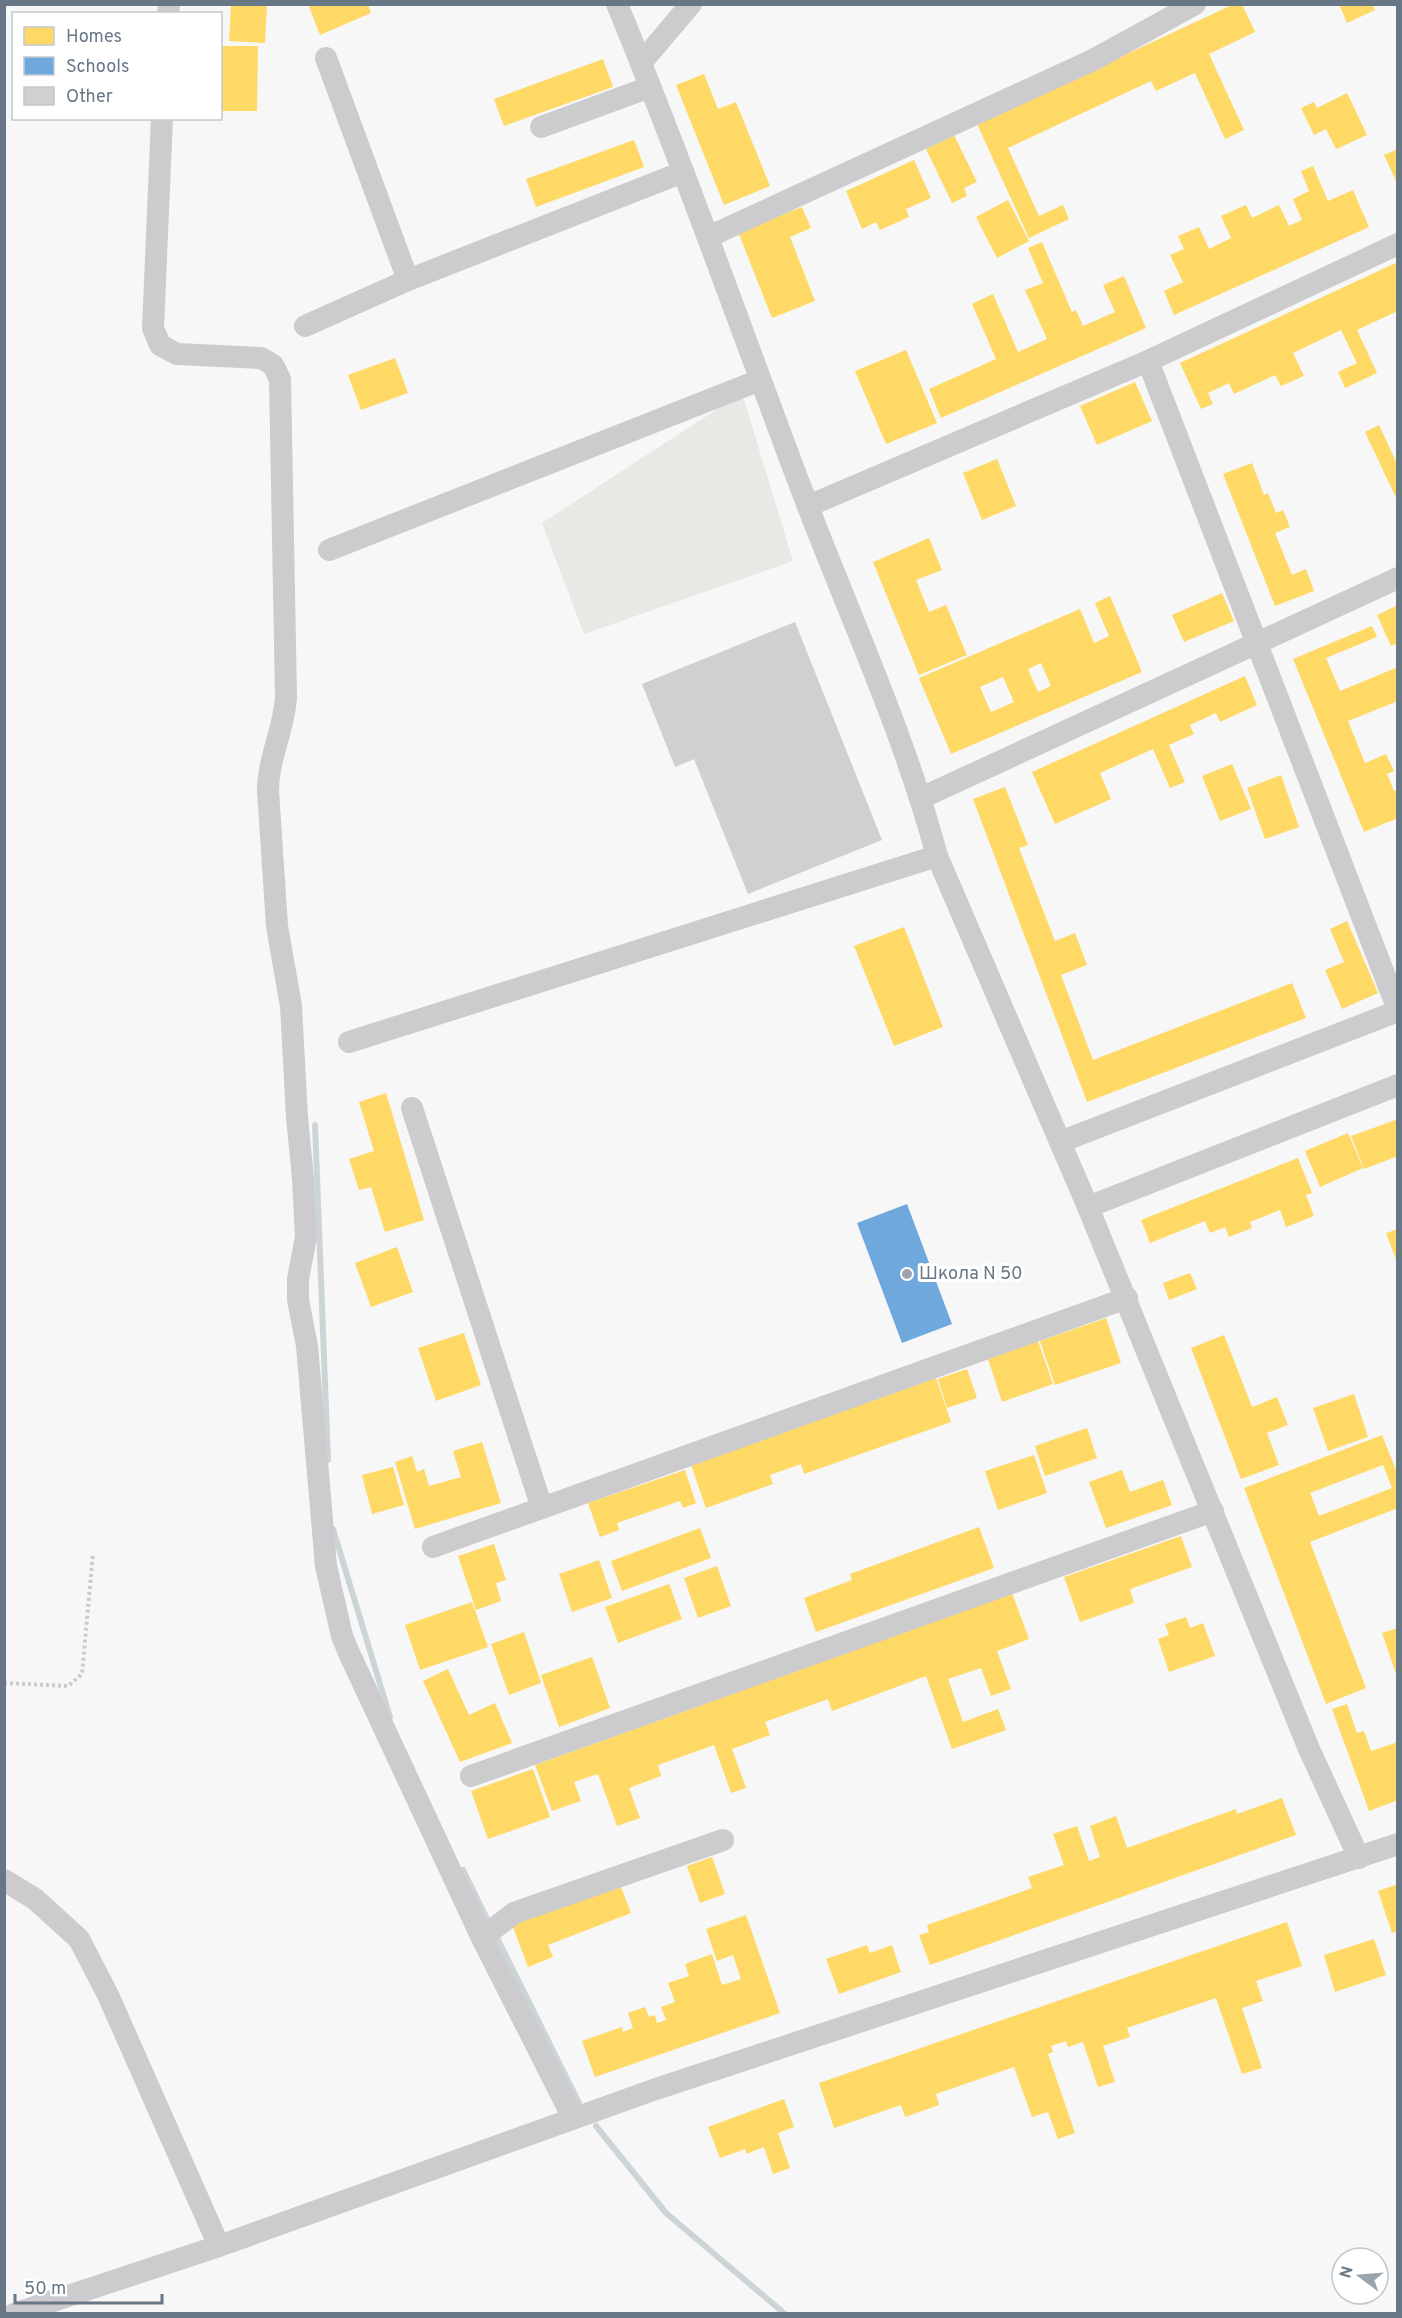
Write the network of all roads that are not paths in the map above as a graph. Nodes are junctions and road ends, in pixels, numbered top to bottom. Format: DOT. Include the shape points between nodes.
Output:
graph roads {
  1 [pos="617,4"];
  2 [pos="691,4"];
  3 [pos="1195,4"];
  4 [pos="326,58"];
  5 [pos="641,63"];
  6 [pos="650,87"];
  7 [pos="162,120"];
  8 [pos="542,127"];
  9 [pos="683,172"];
  10 [pos="708,237"];
  11 [pos="1398,244"];
  12 [pos="408,280"];
  13 [pos="304,326"];
  14 [pos="1148,361"];
  15 [pos="760,380"];
  16 [pos="808,506"];
  17 [pos="329,550"];
  18 [pos="1398,578"];
  19 [pos="1256,642"];
  20 [pos="921,798"];
  21 [pos="937,856"];
  22 [pos="1398,1010"];
  23 [pos="349,1042"];
  24 [pos="1398,1085"];
  25 [pos="412,1108"];
  26 [pos="1060,1142"];
  27 [pos="1088,1207"];
  28 [pos="1127,1298"];
  29 [pos="542,1508"];
  30 [pos="1213,1511"];
  31 [pos="433,1546"];
  32 [pos="471,1776"];
  33 [pos="723,1840"];
  34 [pos="1398,1844"];
  35 [pos="1359,1858"];
  36 [pos="4,1880"];
  37 [pos="482,1938"];
  38 [pos="573,2118"];
  39 [pos="219,2246"];
  40 [pos="14,2313"];
  1 -- 5 [label="street"];
  2 -- 5 [label="street"];
  3 -- 10 [label="street" via="1093,60"];
  4 -- 12 [label="street"];
  5 -- 6 [label="street"];
  6 -- 8 [label="street"];
  6 -- 9 [label="street"];
  7 -- 37 [label="street" via="153,328 160,345 177,354 261,358 273,365 280,379 286,697 268,774 268,791 277,926 291,1006 303,1179 306,1238 298,1300 307,1346 326,1566 349,1653"];
  9 -- 10 [label="street"];
  9 -- 12 [label="street"];
  10 -- 15 [label="street"];
  11 -- 14 [label="street"];
  12 -- 13 [label="street"];
  14 -- 16 [label="street"];
  14 -- 19 [label="street"];
  15 -- 16 [label="street"];
  15 -- 17 [label="street"];
  16 -- 20 [label="street"];
  18 -- 19 [label="street"];
  19 -- 20 [label="street"];
  19 -- 22 [label="street"];
  20 -- 21 [label="street"];
  21 -- 23 [label="street"];
  21 -- 26 [label="street"];
  22 -- 26 [label="street"];
  24 -- 27 [label="street"];
  25 -- 29 [label="street"];
  26 -- 27 [label="street"];
  27 -- 28 [label="street"];
  28 -- 29 [label="street"];
  28 -- 30 [label="street"];
  29 -- 31 [label="street"];
  30 -- 32 [label="street"];
  30 -- 35 [label="street"];
  33 -- 37 [label="street" via="513,1913"];
  34 -- 35 [label="street"];
  35 -- 38 [label="street"];
  36 -- 39 [label="street" via="35,1899 79,1939"];
  37 -- 38 [label="street"];
  38 -- 39 [label="street"];
  39 -- 40 [label="street"];
}
